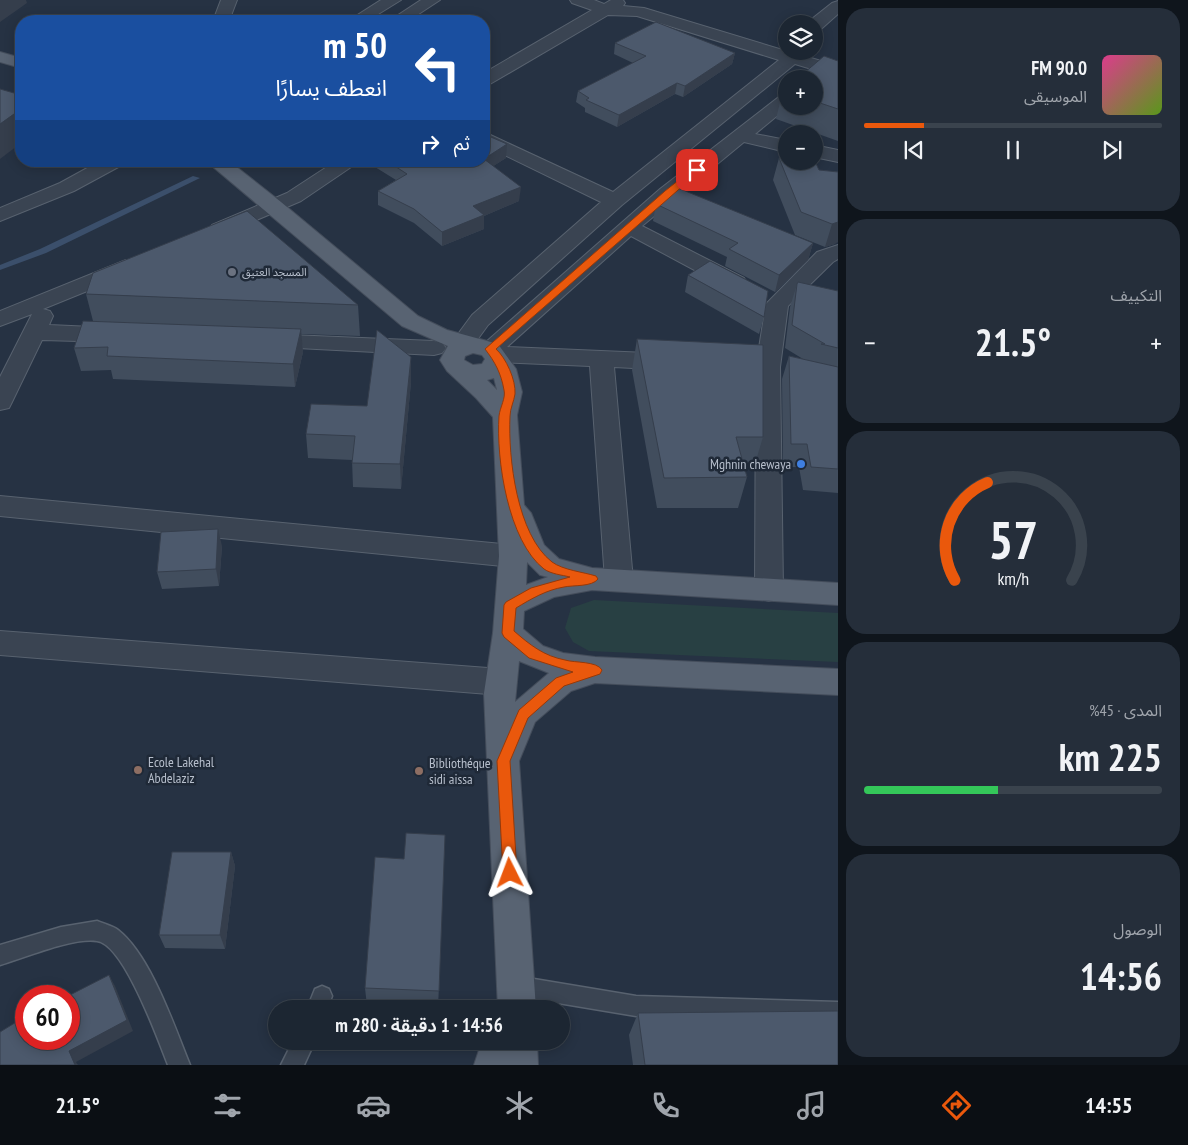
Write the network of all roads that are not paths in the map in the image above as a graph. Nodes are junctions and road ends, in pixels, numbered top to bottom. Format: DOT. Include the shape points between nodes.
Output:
graph roads {
  1 [pos="393,0"];
  2 [pos="432,0"];
  3 [pos="578,0"];
  4 [pos="622,0"];
  5 [pos="226,1"];
  6 [pos="838,6"];
  7 [pos="607,10"];
  8 [pos="222,15"];
  9 [pos="367,15"];
  10 [pos="407,15"];
  11 [pos="823,18"];
  12 [pos="778,51"];
  13 [pos="0,56"];
  14 [pos="15,60"];
  15 [pos="787,60"];
  16 [pos="802,60"];
  17 [pos="0,68"];
  18 [pos="15,72"];
  19 [pos="826,73"];
  20 [pos="490,77"];
  21 [pos="778,106"];
  22 [pos="740,136"];
  23 [pos="490,141"];
  24 [pos="778,144"];
  25 [pos="823,153"];
  26 [pos="838,156"];
  27 [pos="104,167"];
  28 [pos="224,167"];
  29 [pos="341,167"];
  30 [pos="615,201"];
  31 [pos="274,206"];
  32 [pos="0,215"];
  33 [pos="629,227"];
  34 [pos="204,235"];
  35 [pos="823,252"];
  36 [pos="141,261"];
  37 [pos="52,297"];
  38 [pos="763,297"];
  39 [pos="0,319"];
  40 [pos="34,332"];
  41 [pos="141,336"];
  42 [pos="249,341"];
  43 [pos="466,351"];
  44 [pos="601,359"];
  45 [pos="689,363"];
  46 [pos="758,367"];
  47 [pos="794,373"];
  48 [pos="0,402"];
  49 [pos="505,415"];
  50 [pos="509,487"];
  51 [pos="0,506"];
  52 [pos="512,556"];
  53 [pos="606,580"];
  54 [pos="770,590"];
  55 [pos="838,594"];
  56 [pos="509,619"];
  57 [pos="0,643"];
  58 [pos="595,670"];
  59 [pos="501,682"];
  60 [pos="838,682"];
  61 [pos="504,761"];
  62 [pos="0,955"];
  63 [pos="516,1000"];
  64 [pos="570,1003"];
  65 [pos="838,1012"];
  66 [pos="300,1050"];
  67 [pos="498,1050"];
  68 [pos="518,1050"];
  69 [pos="179,1065"];
  70 [pos="292,1065"];
  71 [pos="492,1065"];
  72 [pos="519,1065"];
  1 -- 9 [label="street"];
  2 -- 10 [label="street"];
  3 -- 7 [label="street"];
  4 -- 7 [label="street"];
  5 -- 8 [label="street"];
  6 -- 11 [label="street"];
  7 -- 12 [label="street" via="638,11"];
  7 -- 20 [label="street"];
  13 -- 14 [label="main road"];
  15 -- 30 [label="street"];
  16 -- 19 [label="street"];
  17 -- 18 [label="main road"];
  21 -- 22 [label="street"];
  22 -- 24 [label="street"];
  22 -- 33 [label="street" via="677,196"];
  23 -- 30 [label="street"];
  25 -- 26 [label="street"];
  27 -- 32 [label="street" via="67,187"];
  28 -- 31 [label="main road"];
  29 -- 31 [label="street"];
  30 -- 43 [label="street" via="480,320"];
  31 -- 34 [label="street"];
  31 -- 43 [label="main road" via="410,321"];
  33 -- 38 [label="street"];
  33 -- 43 [label="street"];
  35 -- 38 [label="street"];
  36 -- 37 [label="street"];
  37 -- 39 [label="street"];
  37 -- 40 [label="street"];
  38 -- 46 [label="street"];
  40 -- 41 [label="street"];
  40 -- 48 [label="street"];
  42 -- 43 [label="street"];
  43 -- 44 [label="street"];
  43 -- 49 [label="main road" via="485,392"];
  43 -- 49 [label="main road" via="504,369 510,392"];
  44 -- 45 [label="street"];
  44 -- 53 [label="street"];
  46 -- 47 [label="street"];
  46 -- 54 [label="street"];
  49 -- 50 [label="main road"];
  50 -- 52 [label="main road"];
  50 -- 53 [label="main road" via="533,551 550,567"];
  51 -- 52 [label="street"];
  52 -- 56 [label="main road"];
  53 -- 54 [label="main road"];
  53 -- 56 [label="main road" via="562,583 535,591"];
  54 -- 55 [label="main road"];
  56 -- 58 [label="main road" via="533,655 563,665"];
  56 -- 59 [label="main road"];
  57 -- 59 [label="street"];
  58 -- 60 [label="main road"];
  58 -- 61 [label="main road" via="560,682 523,714"];
  59 -- 61 [label="main road"];
  61 -- 63 [label="main road"];
  62 -- 69 [label="lane" via="75,934 99,931 116,941 136,964"];
  64 -- 65 [label="lane"];
  66 -- 70 [label="lane"];
  67 -- 71 [label="main road"];
  68 -- 72 [label="main road"];
}
